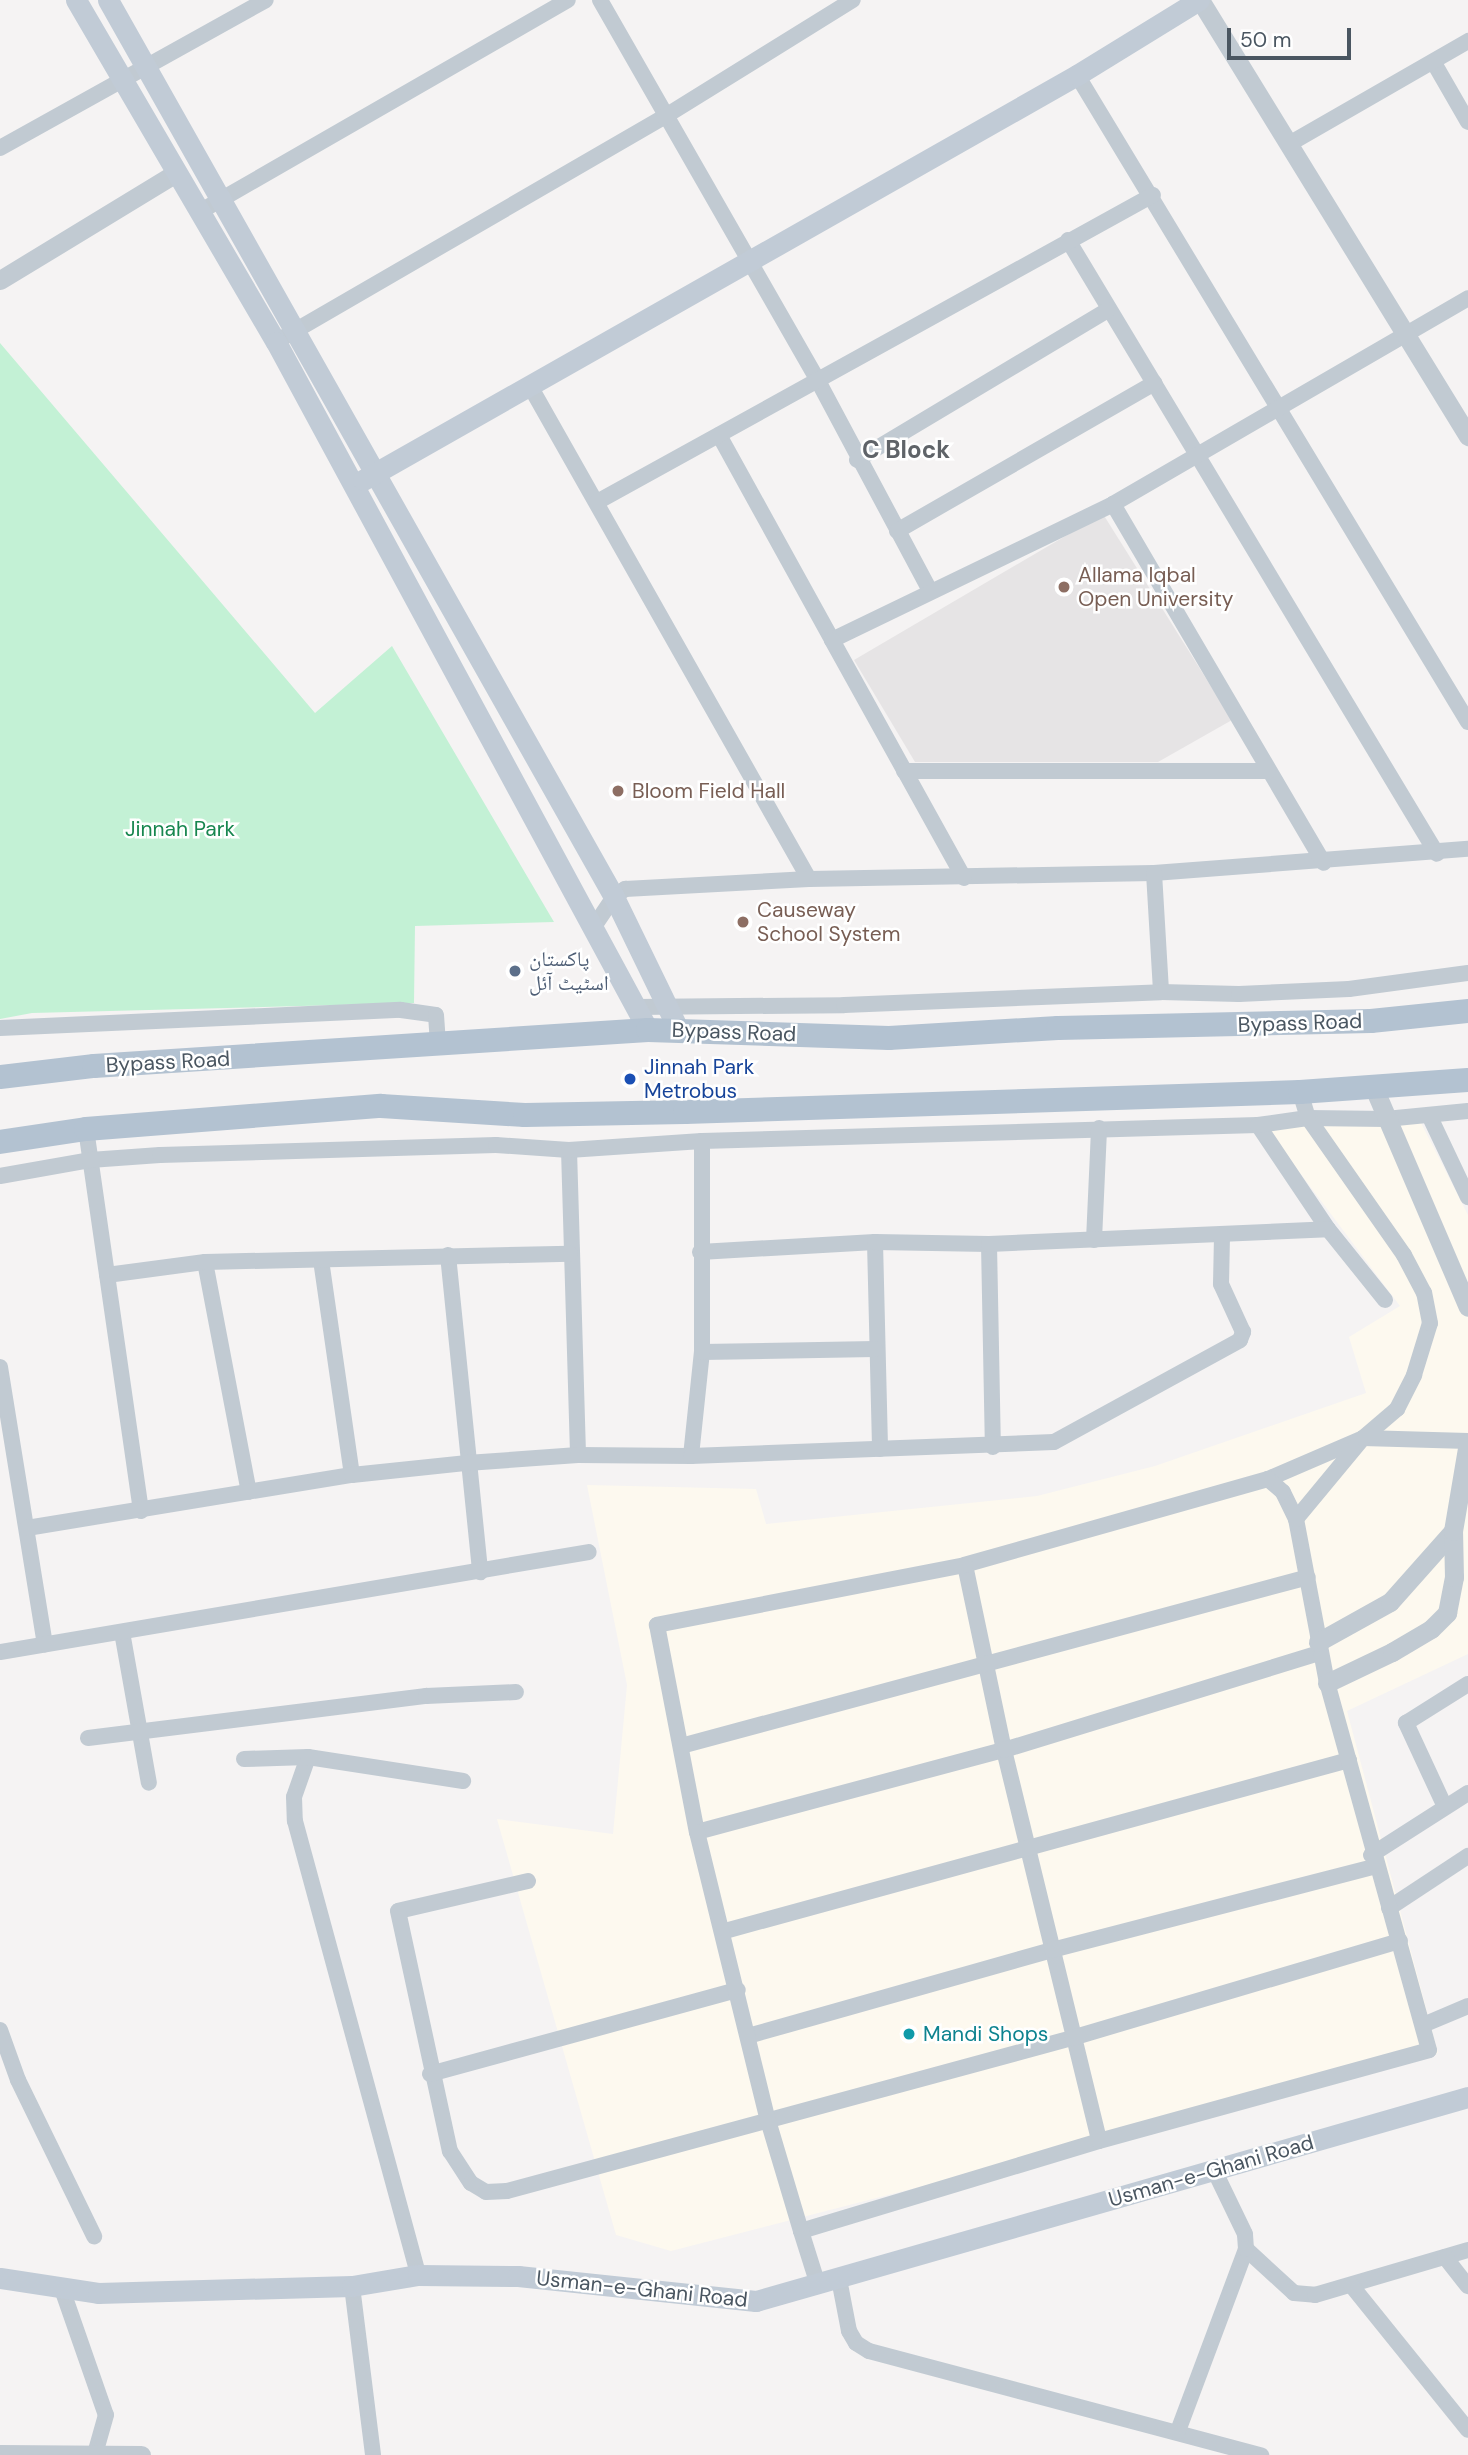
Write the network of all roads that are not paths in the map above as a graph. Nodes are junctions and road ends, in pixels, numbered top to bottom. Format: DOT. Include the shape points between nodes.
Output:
graph roads {
  1 [pos="76,0"];
  2 [pos="108,0"];
  3 [pos="266,0"];
  4 [pos="568,0"];
  5 [pos="600,0"];
  6 [pos="853,0"];
  7 [pos="1200,0"];
  8 [pos="1468,41"];
  9 [pos="1433,62"];
  10 [pos="146,65"];
  11 [pos="1077,75"];
  12 [pos="122,79"];
  13 [pos="664,117"];
  14 [pos="1468,122"];
  15 [pos="1289,144"];
  16 [pos="0,148"];
  17 [pos="176,173"];
  18 [pos="1153,195"];
  19 [pos="221,200"];
  20 [pos="201,211"];
  21 [pos="1068,240"];
  22 [pos="747,262"];
  23 [pos="0,280"];
  24 [pos="1468,298"];
  25 [pos="1108,310"];
  26 [pos="297,330"];
  27 [pos="1406,332"];
  28 [pos="276,342"];
  29 [pos="817,379"];
  30 [pos="1154,383"];
  31 [pos="530,386"];
  32 [pos="1280,407"];
  33 [pos="719,435"];
  34 [pos="1468,436"];
  35 [pos="1200,455"];
  36 [pos="857,460"];
  37 [pos="375,473"];
  38 [pos="355,485"];
  39 [pos="597,502"];
  40 [pos="1113,504"];
  41 [pos="897,531"];
  42 [pos="929,589"];
  43 [pos="832,640"];
  44 [pos="1468,722"];
  45 [pos="904,771"];
  46 [pos="1268,771"];
  47 [pos="1468,849"];
  48 [pos="1437,853"];
  49 [pos="1324,863"];
  50 [pos="1154,873"];
  51 [pos="964,878"];
  52 [pos="809,879"];
  53 [pos="614,897"];
  54 [pos="593,928"];
  55 [pos="1468,973"];
  56 [pos="1161,992"];
  57 [pos="635,1007"];
  58 [pos="1468,1011"];
  59 [pos="674,1017"];
  60 [pos="0,1028"];
  61 [pos="648,1030"];
  62 [pos="438,1043"];
  63 [pos="0,1077"];
  64 [pos="1468,1080"];
  65 [pos="1374,1088"];
  66 [pos="1300,1092"];
  67 [pos="1468,1111"];
  68 [pos="685,1112"];
  69 [pos="1429,1115"];
  70 [pos="1308,1118"];
  71 [pos="1386,1119"];
  72 [pos="1258,1125"];
  73 [pos="1099,1128"];
  74 [pos="86,1129"];
  75 [pos="0,1142"];
  76 [pos="694,1142"];
  77 [pos="569,1150"];
  78 [pos="90,1160"];
  79 [pos="0,1176"];
  80 [pos="1468,1197"];
  81 [pos="1328,1229"];
  82 [pos="1222,1235"];
  83 [pos="1094,1240"];
  84 [pos="875,1242"];
  85 [pos="989,1244"];
  86 [pos="700,1252"];
  87 [pos="570,1254"];
  88 [pos="447,1255"];
  89 [pos="321,1260"];
  90 [pos="205,1262"];
  91 [pos="107,1275"];
  92 [pos="1385,1300"];
  93 [pos="1468,1307"];
  94 [pos="875,1349"];
  95 [pos="702,1352"];
  96 [pos="0,1367"];
  97 [pos="1363,1438"];
  98 [pos="1468,1441"];
  99 [pos="993,1447"];
  100 [pos="880,1449"];
  101 [pos="578,1455"];
  102 [pos="691,1456"];
  103 [pos="467,1463"];
  104 [pos="352,1475"];
  105 [pos="1268,1479"];
  106 [pos="249,1492"];
  107 [pos="141,1511"];
  108 [pos="1296,1519"];
  109 [pos="27,1528"];
  110 [pos="1453,1531"];
  111 [pos="589,1552"];
  112 [pos="965,1565"];
  113 [pos="480,1572"];
  114 [pos="1308,1577"];
  115 [pos="122,1632"];
  116 [pos="45,1644"];
  117 [pos="1319,1647"];
  118 [pos="0,1652"];
  119 [pos="987,1662"];
  120 [pos="1327,1683"];
  121 [pos="1468,1684"];
  122 [pos="516,1692"];
  123 [pos="140,1733"];
  124 [pos="88,1738"];
  125 [pos="681,1746"];
  126 [pos="1004,1750"];
  127 [pos="308,1756"];
  128 [pos="244,1759"];
  129 [pos="1349,1760"];
  130 [pos="463,1781"];
  131 [pos="149,1783"];
  132 [pos="1468,1793"];
  133 [pos="1445,1807"];
  134 [pos="697,1832"];
  135 [pos="1029,1850"];
  136 [pos="1468,1856"];
  137 [pos="1374,1861"];
  138 [pos="528,1881"];
  139 [pos="1389,1908"];
  140 [pos="725,1931"];
  141 [pos="1400,1941"];
  142 [pos="1052,1950"];
  143 [pos="738,1990"];
  144 [pos="1468,2006"];
  145 [pos="1423,2025"];
  146 [pos="0,2030"];
  147 [pos="748,2036"];
  148 [pos="1072,2038"];
  149 [pos="430,2074"];
  150 [pos="1468,2097"];
  151 [pos="767,2117"];
  152 [pos="1099,2141"];
  153 [pos="1214,2170"];
  154 [pos="801,2231"];
  155 [pos="94,2236"];
  156 [pos="1246,2249"];
  157 [pos="1468,2250"];
  158 [pos="1445,2258"];
  159 [pos="418,2275"];
  160 [pos="0,2278"];
  161 [pos="839,2279"];
  162 [pos="818,2284"];
  163 [pos="1350,2285"];
  164 [pos="352,2286"];
  165 [pos="1468,2286"];
  166 [pos="62,2289"];
  167 [pos="1468,2430"];
  168 [pos="1178,2431"];
  169 [pos="0,2454"];
  170 [pos="95,2454"];
  171 [pos="141,2455"];
  172 [pos="373,2455"];
  173 [pos="1261,2455"];
  1 -- 12 [label="main road"];
  2 -- 10 [label="main road"];
  3 -- 10 [label="street"];
  4 -- 19 [label="street"];
  5 -- 13 [label="street"];
  6 -- 13 [label="street"];
  7 -- 11 [label="main road"];
  7 -- 15 [label="street"];
  8 -- 9 [label="street"];
  9 -- 14 [label="street"];
  9 -- 15 [label="street"];
  10 -- 12 [label="street"];
  10 -- 19 [label="main road"];
  11 -- 18 [label="street"];
  11 -- 22 [label="main road"];
  12 -- 16 [label="street"];
  12 -- 17 [label="main road"];
  13 -- 22 [label="street"];
  13 -- 26 [label="street"];
  15 -- 27 [label="street"];
  17 -- 20 [label="main road"];
  17 -- 23 [label="street"];
  18 -- 21 [label="street"];
  18 -- 32 [label="street"];
  19 -- 20 [label="street"];
  19 -- 26 [label="main road"];
  20 -- 28 [label="main road"];
  21 -- 25 [label="street"];
  21 -- 29 [label="street"];
  22 -- 29 [label="street"];
  22 -- 31 [label="main road"];
  24 -- 27 [label="street"];
  25 -- 30 [label="street"];
  25 -- 36 [label="street"];
  26 -- 28 [label="street"];
  26 -- 37 [label="main road"];
  27 -- 32 [label="street"];
  27 -- 34 [label="street"];
  28 -- 38 [label="main road"];
  29 -- 33 [label="street"];
  29 -- 36 [label="street"];
  30 -- 35 [label="street"];
  30 -- 41 [label="street"];
  31 -- 37 [label="main road"];
  31 -- 39 [label="street"];
  32 -- 35 [label="street"];
  32 -- 44 [label="street"];
  33 -- 39 [label="street"];
  33 -- 43 [label="street"];
  35 -- 40 [label="street"];
  35 -- 48 [label="street"];
  36 -- 41 [label="street"];
  37 -- 38 [label="main road"];
  37 -- 53 [label="main road"];
  38 -- 54 [label="main road"];
  39 -- 52 [label="street"];
  40 -- 42 [label="street"];
  40 -- 46 [label="street"];
  41 -- 42 [label="street"];
  42 -- 43 [label="street"];
  43 -- 45 [label="street"];
  45 -- 46 [label="street"];
  45 -- 51 [label="street"];
  46 -- 49 [label="street"];
  47 -- 48 [label="street"];
  48 -- 49 [label="street"];
  49 -- 50 [label="street"];
  50 -- 51 [label="street"];
  50 -- 56 [label="street"];
  51 -- 52 [label="street"];
  52 -- 53 [label="street" via="625,889"];
  53 -- 54 [label="street"];
  53 -- 59 [label="main road"];
  54 -- 57 [label="main road"];
  55 -- 56 [label="street" via="1349,989"];
  56 -- 59 [label="street"];
  57 -- 59 [label="street"];
  57 -- 61 [label="main road"];
  58 -- 59 [label="main road, Bypass Road" via="1371,1021 1058,1028 889,1038"];
  59 -- 61 [label="main road, Bypass Road"];
  60 -- 62 [label="street" via="401,1010 436,1015"];
  61 -- 62 [label="main road, Bypass Road"];
  62 -- 63 [label="main road, Bypass Road" via="94,1066"];
  64 -- 65 [label="main road"];
  65 -- 66 [label="main road"];
  65 -- 71 [label="street"];
  66 -- 68 [label="main road"];
  66 -- 70 [label="street"];
  67 -- 69 [label="street"];
  68 -- 74 [label="main road" via="525,1115 381,1106"];
  68 -- 76 [label="street"];
  69 -- 71 [label="street"];
  69 -- 80 [label="street"];
  70 -- 71 [label="street"];
  70 -- 72 [label="street"];
  70 -- 97 [label="street" via="1404,1255 1424,1293 1430,1323 1414,1375 1397,1409"];
  71 -- 93 [label="street"];
  72 -- 73 [label="street"];
  72 -- 81 [label="street"];
  73 -- 76 [label="street"];
  73 -- 83 [label="street"];
  74 -- 75 [label="main road"];
  74 -- 78 [label="street"];
  76 -- 77 [label="street"];
  76 -- 86 [label="street"];
  77 -- 78 [label="street" via="496,1145"];
  77 -- 87 [label="street"];
  78 -- 79 [label="street"];
  78 -- 91 [label="street"];
  81 -- 82 [label="street"];
  81 -- 92 [label="street"];
  82 -- 83 [label="street"];
  82 -- 99 [label="street" via="1221,1284 1242,1332 1240,1340 1054,1442"];
  83 -- 85 [label="street"];
  84 -- 85 [label="street"];
  84 -- 86 [label="street"];
  84 -- 94 [label="street"];
  85 -- 99 [label="street"];
  86 -- 95 [label="street"];
  87 -- 88 [label="street"];
  87 -- 101 [label="street"];
  88 -- 89 [label="street"];
  88 -- 103 [label="street"];
  89 -- 90 [label="street"];
  89 -- 104 [label="street"];
  90 -- 91 [label="street"];
  90 -- 106 [label="street"];
  91 -- 107 [label="street"];
  94 -- 95 [label="street"];
  94 -- 100 [label="street"];
  95 -- 102 [label="street"];
  96 -- 109 [label="street"];
  97 -- 98 [label="street"];
  97 -- 105 [label="street"];
  97 -- 108 [label="street"];
  98 -- 110 [label="street"];
  99 -- 100 [label="street"];
  100 -- 102 [label="street"];
  101 -- 102 [label="street"];
  101 -- 103 [label="street"];
  103 -- 104 [label="street"];
  103 -- 113 [label="street"];
  104 -- 106 [label="street"];
  105 -- 108 [label="street" via="1283,1492"];
  105 -- 112 [label="street"];
  106 -- 107 [label="street"];
  107 -- 109 [label="street"];
  108 -- 114 [label="street"];
  109 -- 116 [label="street"];
  110 -- 117 [label="street" via="1390,1602"];
  110 -- 120 [label="street" via="1452,1596 1440,1622 1392,1653"];
  111 -- 113 [label="street"];
  112 -- 119 [label="street"];
  112 -- 125 [label="street" via="657,1625"];
  113 -- 115 [label="street"];
  114 -- 117 [label="street"];
  114 -- 119 [label="street"];
  115 -- 116 [label="street"];
  115 -- 123 [label="street"];
  116 -- 118 [label="street"];
  117 -- 120 [label="street"];
  117 -- 126 [label="street"];
  119 -- 125 [label="street"];
  119 -- 126 [label="street"];
  120 -- 129 [label="street"];
  121 -- 133 [label="street" via="1406,1723"];
  122 -- 123 [label="street" via="426,1696 194,1722"];
  123 -- 124 [label="street"];
  123 -- 131 [label="street"];
  125 -- 134 [label="street"];
  126 -- 134 [label="street"];
  126 -- 135 [label="street"];
  127 -- 128 [label="street"];
  127 -- 130 [label="street"];
  127 -- 159 [label="street" via="294,1797 295,1821"];
  129 -- 135 [label="street"];
  129 -- 137 [label="street"];
  132 -- 133 [label="street"];
  133 -- 137 [label="street"];
  134 -- 140 [label="street"];
  135 -- 140 [label="street"];
  135 -- 142 [label="street"];
  136 -- 139 [label="street"];
  137 -- 139 [label="street"];
  137 -- 142 [label="street"];
  138 -- 149 [label="street" via="398,1911"];
  139 -- 141 [label="street"];
  140 -- 143 [label="street"];
  141 -- 145 [label="street"];
  141 -- 148 [label="street"];
  142 -- 147 [label="street"];
  142 -- 148 [label="street"];
  143 -- 147 [label="street"];
  143 -- 149 [label="street"];
  144 -- 145 [label="street"];
  145 -- 152 [label="street" via="1429,2050"];
  146 -- 155 [label="street" via="18,2080"];
  147 -- 151 [label="street"];
  148 -- 151 [label="street"];
  148 -- 152 [label="street"];
  149 -- 151 [label="street" via="450,2151 471,2183 486,2192 508,2191"];
  150 -- 153 [label="main road, Usman-e-Ghani Road"];
  151 -- 154 [label="street"];
  152 -- 154 [label="street"];
  153 -- 156 [label="street" via="1245,2234"];
  153 -- 161 [label="main road, Usman-e-Ghani Road"];
  154 -- 162 [label="street"];
  156 -- 163 [label="street" via="1294,2293 1315,2295"];
  156 -- 168 [label="street"];
  157 -- 158 [label="street"];
  158 -- 163 [label="street"];
  158 -- 165 [label="street"];
  159 -- 162 [label="main road, Usman-e-Ghani Road" via="518,2276 756,2301"];
  159 -- 164 [label="main road, Usman-e-Ghani Road"];
  160 -- 166 [label="main road, Usman-e-Ghani Road"];
  161 -- 162 [label="main road, Usman-e-Ghani Road"];
  161 -- 168 [label="street" via="849,2331 856,2343 869,2351"];
  163 -- 167 [label="street"];
  164 -- 166 [label="main road, Usman-e-Ghani Road" via="98,2293"];
  164 -- 172 [label="street"];
  166 -- 170 [label="street" via="106,2415"];
  168 -- 173 [label="street"];
  169 -- 170 [label="street"];
  170 -- 171 [label="street"];
}
